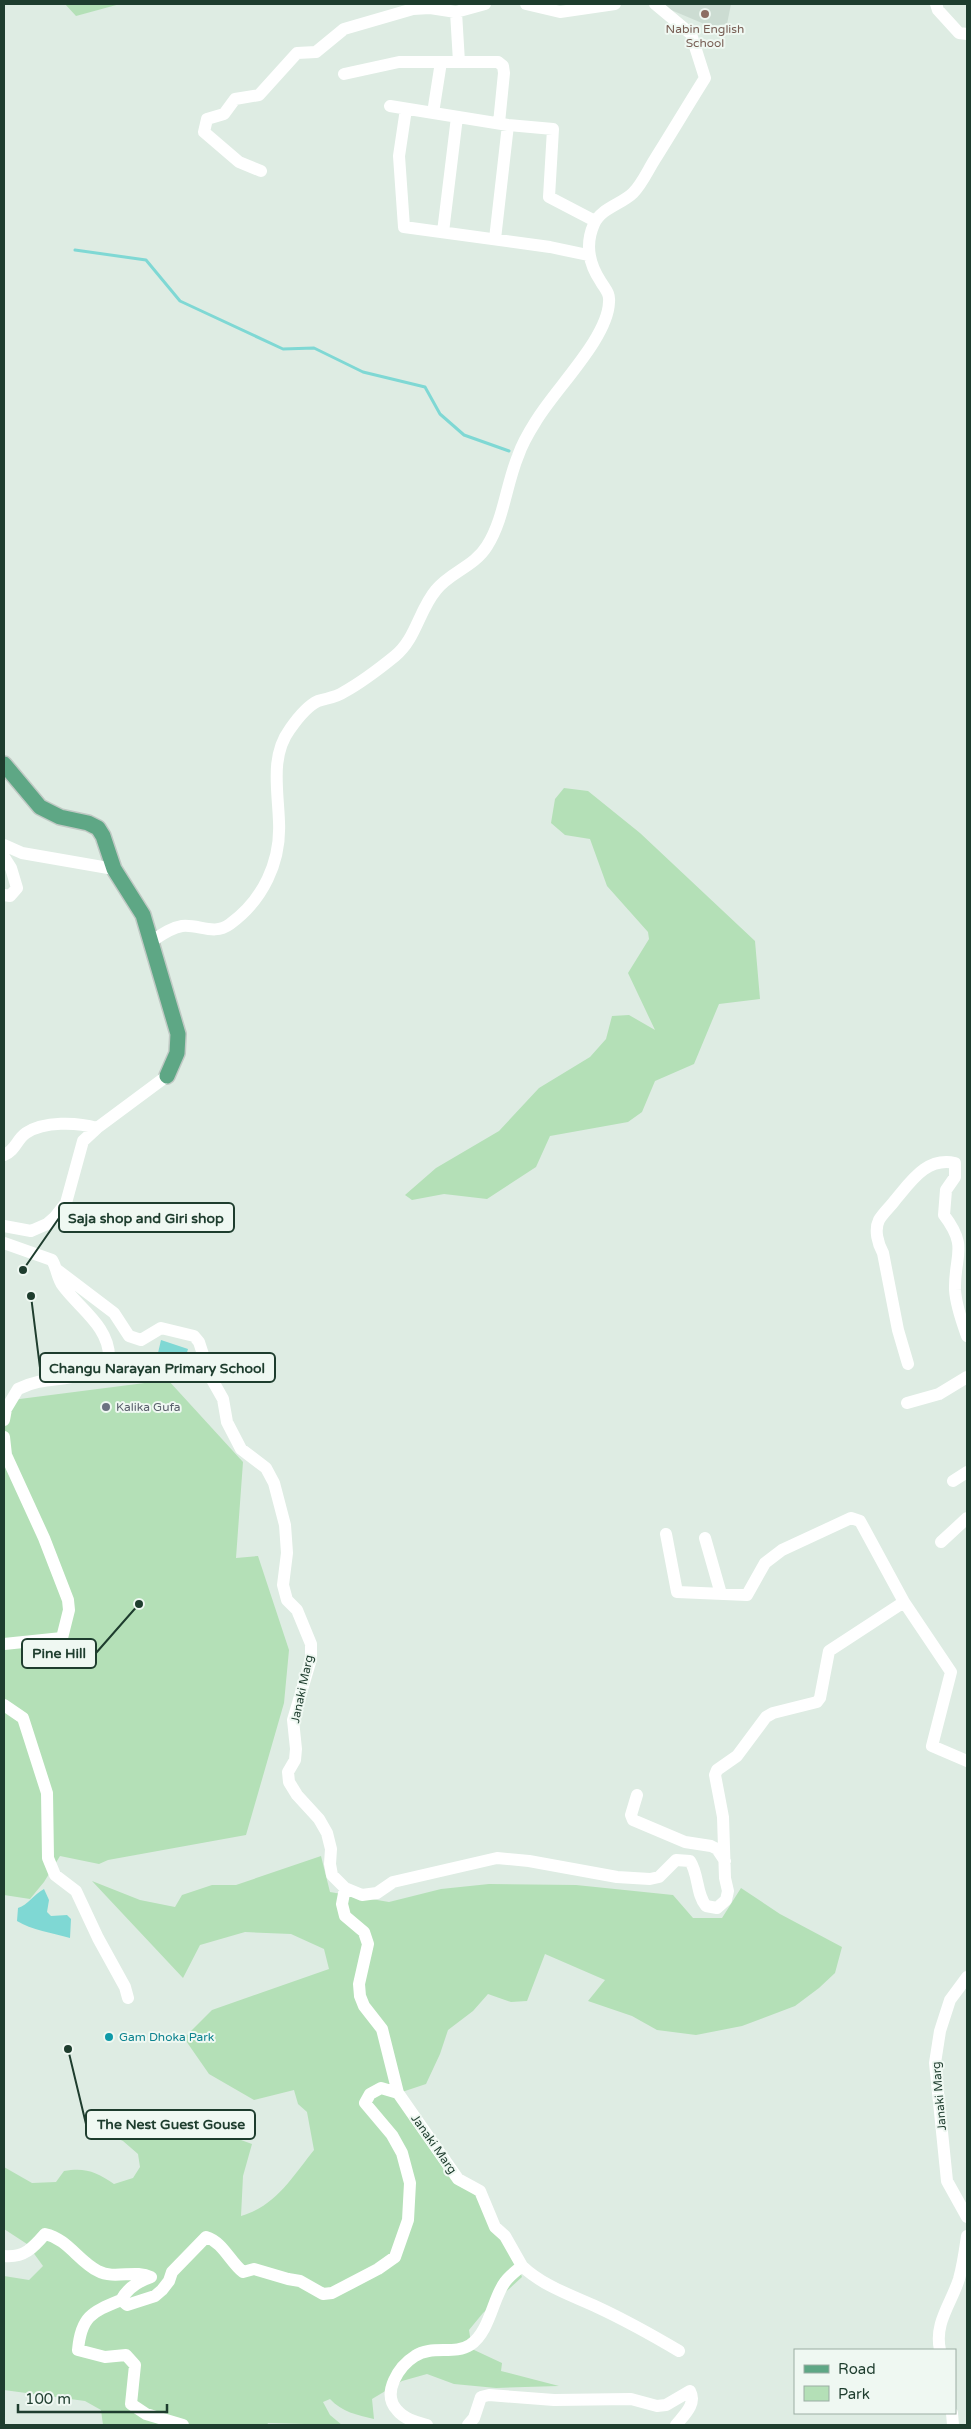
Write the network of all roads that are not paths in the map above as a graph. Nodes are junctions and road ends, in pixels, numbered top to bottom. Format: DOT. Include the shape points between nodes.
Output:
graph roads {
  1 [pos="485,4"];
  2 [pos="526,4"];
  3 [pos="615,4"];
  4 [pos="652,4"];
  5 [pos="936,4"];
  6 [pos="456,12"];
  7 [pos="967,34"];
  8 [pos="441,62"];
  9 [pos="459,62"];
  10 [pos="344,74"];
  11 [pos="390,106"];
  12 [pos="406,109"];
  13 [pos="433,113"];
  14 [pos="457,117"];
  15 [pos="503,124"];
  16 [pos="261,171"];
  17 [pos="595,221"];
  18 [pos="443,232"];
  19 [pos="495,239"];
  20 [pos="588,255"];
  21 [pos="4,764"];
  22 [pos="4,845"];
  23 [pos="4,857"];
  24 [pos="114,869"];
  25 [pos="4,895"];
  26 [pos="152,941"];
  27 [pos="167,1076"];
  28 [pos="97,1128"];
  29 [pos="4,1155"];
  30 [pos="4,1226"];
  31 [pos="4,1243"];
  32 [pos="56,1270"];
  33 [pos="967,1336"];
  34 [pos="908,1364"];
  35 [pos="967,1377"];
  36 [pos="907,1402"];
  37 [pos="4,1420"];
  38 [pos="4,1437"];
  39 [pos="967,1472"];
  40 [pos="954,1482"];
  41 [pos="967,1518"];
  42 [pos="666,1534"];
  43 [pos="705,1538"];
  44 [pos="941,1542"];
  45 [pos="721,1594"];
  46 [pos="904,1602"];
  47 [pos="4,1644"];
  48 [pos="4,1705"];
  49 [pos="967,1761"];
  50 [pos="637,1795"];
  51 [pos="725,1861"];
  52 [pos="345,1888"];
  53 [pos="967,1977"];
  54 [pos="128,1998"];
  55 [pos="398,2093"];
  56 [pos="967,2217"];
  57 [pos="967,2236"];
  58 [pos="4,2256"];
  59 [pos="522,2266"];
  60 [pos="120,2300"];
  61 [pos="940,2349"];
  62 [pos="679,2351"];
  63 [pos="396,2409"];
  64 [pos="183,2425"];
  65 [pos="398,2425"];
  66 [pos="427,2425"];
  67 [pos="468,2425"];
  68 [pos="676,2425"];
  1 -- 6 [label="street"];
  2 -- 3 [label="street" via="560,12"];
  4 -- 17 [label="street" via="691,34 705,78 635,192"];
  5 -- 7 [label="street" via="960,33"];
  6 -- 9 [label="street"];
  6 -- 16 [label="street" via="413,9 344,29 316,52 297,53 259,95 235,99 224,114 207,119 204,132 239,162"];
  8 -- 9 [label="street"];
  8 -- 10 [label="street" via="399,62"];
  8 -- 13 [label="street"];
  9 -- 15 [label="street" via="498,62 503,66"];
  11 -- 12 [label="street"];
  12 -- 13 [label="street"];
  12 -- 18 [label="street" via="400,156 404,227"];
  13 -- 14 [label="street"];
  14 -- 15 [label="street"];
  14 -- 18 [label="street"];
  15 -- 17 [label="street" via="553,129 549,197"];
  15 -- 19 [label="street"];
  17 -- 20 [label="street"];
  18 -- 19 [label="street"];
  19 -- 20 [label="street"];
  20 -- 26 [label="street" via="610,301 605,320 525,441 488,544 475,561 434,591 405,647 347,691 309,707 288,731 276,768 279,823 273,869 238,918 221,930 185,926"];
  21 -- 24 [label="main road" via="40,807 60,818 98,828"];
  22 -- 24 [label="street" via="22,852"];
  23 -- 25 [label="street" via="17,888 10,896"];
  24 -- 26 [label="main road" via="143,915"];
  26 -- 27 [label="main road" via="178,1034 177,1054"];
  27 -- 28 [label="street"];
  28 -- 29 [label="street" via="74,1124 39,1127 25,1134"];
  28 -- 30 [label="street" via="83,1141 66,1203 55,1217 31,1231"];
  31 -- 32 [label="street" via="52,1260"];
  32 -- 37 [label="street" via="70,1295 94,1320 109,1347 109,1358 96,1370 75,1378 40,1382 18,1389 6,1409"];
  32 -- 52 [label="street, Janaki Marg" via="114,1313 129,1336 141,1340 161,1328 194,1336 223,1400 227,1422 241,1449 266,1468 274,1484 285,1525 283,1584 287,1600 297,1610 311,1644 311,1659 297,1701 295,1760 288,1772 289,1782 327,1833 332,1875"];
  33 -- 34 [label="street" via="955,1291 960,1248 954,1229 944,1216 946,1190 955,1178 955,1163 945,1161 918,1173 878,1221 877,1242 883,1253"];
  35 -- 36 [label="street" via="939,1394"];
  38 -- 47 [label="street" via="6,1455 44,1538 69,1610 62,1638"];
  39 -- 40 [label="street"];
  41 -- 44 [label="street"];
  42 -- 45 [label="street" via="677,1592"];
  43 -- 45 [label="street"];
  45 -- 46 [label="street" via="747,1596 766,1563 782,1550 851,1518 860,1521"];
  46 -- 49 [label="street" via="950,1672 932,1746"];
  46 -- 51 [label="street" via="829,1652 817,1702 766,1717 737,1756 717,1770 715,1774 724,1817"];
  48 -- 54 [label="street" via="23,1718 42,1776 47,1793 48,1858 55,1876 76,1891"];
  50 -- 51 [label="street" via="632,1820 685,1842 711,1846"];
  51 -- 52 [label="street" via="726,1900 722,1905 711,1908 702,1901 694,1867 690,1861 683,1860 676,1860 659,1876 650,1879 617,1877 497,1858 393,1882 377,1893 362,1895"];
  52 -- 55 [label="street, Janaki Marg" via="342,1904 345,1916 364,1932 368,1944 359,1984 360,1996 382,2029"];
  53 -- 56 [label="street, Janaki Marg" via="950,2000 940,2031 935,2063 947,2182"];
  55 -- 59 [label="street, Janaki Marg" via="458,2179 480,2191 495,2227 505,2236"];
  55 -- 60 [label="street" via="381,2088 370,2094 365,2104 392,2135 402,2153 410,2183 408,2220 395,2257 344,2288 323,2294 300,2281 254,2268 243,2272 220,2245 206,2238 172,2272 169,2281 155,2296 127,2305"];
  57 -- 61 [label="street" via="959,2280 938,2327"];
  58 -- 60 [label="street" via="14,2257 33,2249 45,2234 63,2241 96,2270 110,2276 144,2274 151,2277 137,2284"];
  59 -- 62 [label="street" via="553,2287 631,2323"];
  59 -- 63 [label="street" via="504,2282 494,2309 469,2346 430,2349 416,2355 396,2374 390,2395"];
  60 -- 64 [label="street" via="93,2312 81,2329 78,2350 105,2357 126,2355 134,2365 131,2404 146,2414"];
  63 -- 65 [label="street"];
  63 -- 66 [label="street" via="405,2417"];
  67 -- 68 [label="street" via="481,2397 489,2395 554,2400 631,2399 657,2406 666,2405 690,2391 693,2396 691,2406"];
}
